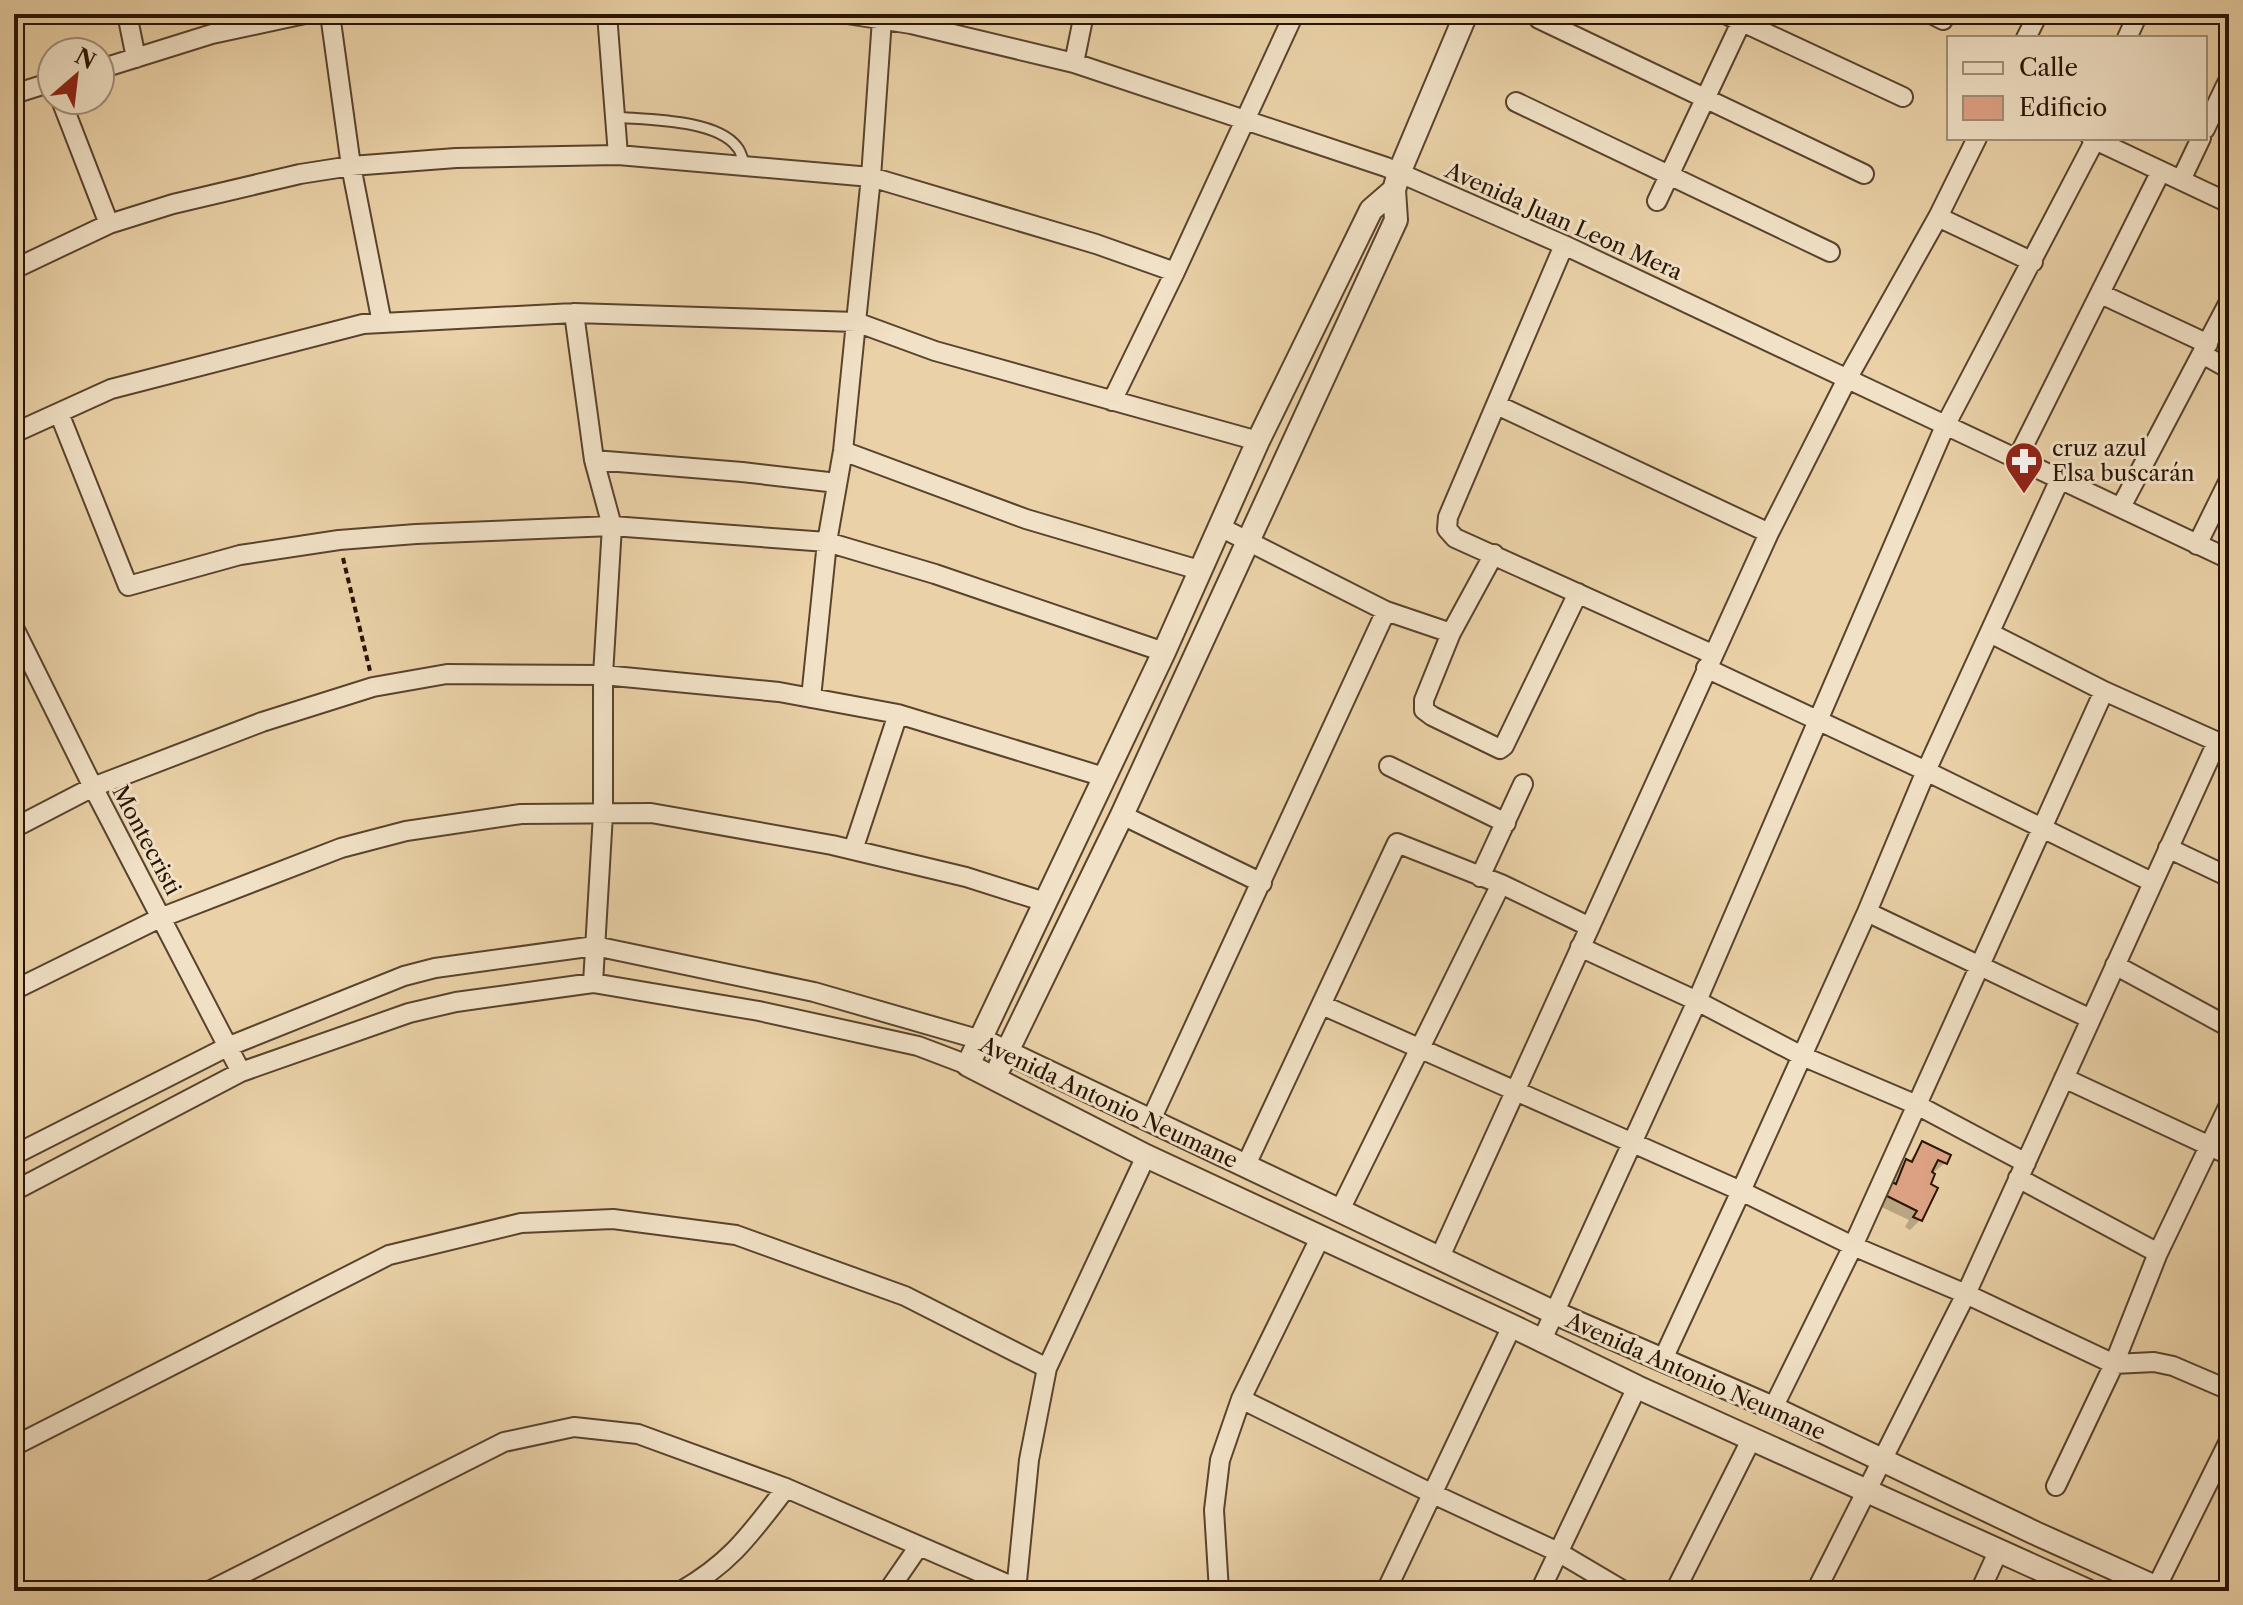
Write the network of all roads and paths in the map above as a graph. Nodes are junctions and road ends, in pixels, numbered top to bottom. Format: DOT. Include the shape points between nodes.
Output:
graph roads {
  1 [pos="127,14"];
  2 [pos="305,14"];
  3 [pos="330,14"];
  4 [pos="607,14"];
  5 [pos="847,14"];
  6 [pos="1084,14"];
  7 [pos="1294,14"];
  8 [pos="1466,14"];
  9 [pos="2038,14"];
  10 [pos="2138,14"];
  11 [pos="281,16"];
  12 [pos="1737,16"];
  13 [pos="882,19"];
  14 [pos="912,19"];
  15 [pos="1539,19"];
  16 [pos="2027,36"];
  17 [pos="2128,36"];
  18 [pos="136,58"];
  19 [pos="1074,63"];
  20 [pos="116,64"];
  21 [pos="2229,79"];
  22 [pos="36,87"];
  23 [pos="14,94"];
  24 [pos="1706,97"];
  25 [pos="1903,97"];
  26 [pos="1516,102"];
  27 [pos="67,116"];
  28 [pos="615,117"];
  29 [pos="1244,120"];
  30 [pos="2207,125"];
  31 [pos="1976,140"];
  32 [pos="2093,140"];
  33 [pos="2095,140"];
  34 [pos="2200,140"];
  35 [pos="618,155"];
  36 [pos="745,164"];
  37 [pos="351,166"];
  38 [pos="2161,171"];
  39 [pos="1669,174"];
  40 [pos="1864,174"];
  41 [pos="871,177"];
  42 [pos="2181,180"];
  43 [pos="1396,181"];
  44 [pos="1657,201"];
  45 [pos="2229,203"];
  46 [pos="1938,217"];
  47 [pos="109,224"];
  48 [pos="1564,245"];
  49 [pos="1830,252"];
  50 [pos="2033,262"];
  51 [pos="14,269"];
  52 [pos="1175,272"];
  53 [pos="2101,294"];
  54 [pos="2229,302"];
  55 [pos="574,313"];
  56 [pos="856,322"];
  57 [pos="382,323"];
  58 [pos="2205,349"];
  59 [pos="2229,369"];
  60 [pos="1847,379"];
  61 [pos="1112,401"];
  62 [pos="1497,405"];
  63 [pos="59,413"];
  64 [pos="1945,426"];
  65 [pos="14,433"];
  66 [pos="1258,441"];
  67 [pos="843,451"];
  68 [pos="2017,459"];
  69 [pos="594,460"];
  70 [pos="2060,479"];
  71 [pos="2229,480"];
  72 [pos="837,483"];
  73 [pos="2121,507"];
  74 [pos="612,526"];
  75 [pos="1220,527"];
  76 [pos="1769,533"];
  77 [pos="339,540"];
  78 [pos="827,542"];
  79 [pos="1249,542"];
  80 [pos="2197,545"];
  81 [pos="1494,554"];
  82 [pos="2229,559"];
  83 [pos="1199,570"];
  84 [pos="1578,593"];
  85 [pos="1386,611"];
  86 [pos="14,628"];
  87 [pos="1451,633"];
  88 [pos="1990,633"];
  89 [pos="1164,652"];
  90 [pos="1709,661"];
  91 [pos="603,675"];
  92 [pos="373,687"];
  93 [pos="2104,691"];
  94 [pos="811,698"];
  95 [pos="898,714"];
  96 [pos="1817,720"];
  97 [pos="2223,744"];
  98 [pos="1389,766"];
  99 [pos="1926,771"];
  100 [pos="1104,777"];
  101 [pos="1523,784"];
  102 [pos="93,787"];
  103 [pos="603,814"];
  104 [pos="1122,815"];
  105 [pos="1506,823"];
  106 [pos="14,828"];
  107 [pos="2042,829"];
  108 [pos="2168,848"];
  109 [pos="853,850"];
  110 [pos="1480,877"];
  111 [pos="2229,877"];
  112 [pos="2152,882"];
  113 [pos="1262,883"];
  114 [pos="1501,884"];
  115 [pos="1045,902"];
  116 [pos="1867,912"];
  117 [pos="160,918"];
  118 [pos="1590,927"];
  119 [pos="595,946"];
  120 [pos="1580,947"];
  121 [pos="1981,964"];
  122 [pos="2115,965"];
  123 [pos="593,983"];
  124 [pos="14,990"];
  125 [pos="1697,1001"];
  126 [pos="1322,1005"];
  127 [pos="2091,1019"];
  128 [pos="2229,1027"];
  129 [pos="981,1040"];
  130 [pos="227,1047"];
  131 [pos="1421,1049"];
  132 [pos="1006,1052"];
  133 [pos="1802,1056"];
  134 [pos="968,1065"];
  135 [pos="241,1072"];
  136 [pos="995,1078"];
  137 [pos="2064,1078"];
  138 [pos="1514,1090"];
  139 [pos="1917,1105"];
  140 [pos="2229,1105"];
  141 [pos="1150,1122"];
  142 [pos="1634,1144"];
  143 [pos="2209,1144"];
  144 [pos="14,1155"];
  145 [pos="2229,1155"];
  146 [pos="1146,1156"];
  147 [pos="1245,1167"];
  148 [pos="2022,1171"];
  149 [pos="14,1191"];
  150 [pos="1741,1191"];
  151 [pos="1339,1212"];
  152 [pos="1320,1238"];
  153 [pos="1853,1246"];
  154 [pos="2158,1253"];
  155 [pos="1439,1259"];
  156 [pos="1966,1294"];
  157 [pos="1555,1313"];
  158 [pos="1512,1326"];
  159 [pos="1541,1342"];
  160 [pos="1663,1359"];
  161 [pos="2114,1364"];
  162 [pos="1047,1368"];
  163 [pos="1637,1387"];
  164 [pos="2229,1390"];
  165 [pos="1241,1399"];
  166 [pos="1773,1408"];
  167 [pos="1752,1438"];
  168 [pos="2229,1441"];
  169 [pos="14,1446"];
  170 [pos="1882,1461"];
  171 [pos="2056,1486"];
  172 [pos="786,1488"];
  173 [pos="1867,1492"];
  174 [pos="1431,1493"];
  175 [pos="919,1546"];
  176 [pos="1558,1552"];
  177 [pos="1998,1552"];
  178 [pos="2160,1589"];
  179 [pos="1016,1590"];
  180 [pos="209,1591"];
  181 [pos="681,1591"];
  182 [pos="888,1591"];
  183 [pos="1219,1591"];
  184 [pos="1386,1591"];
  185 [pos="1540,1591"];
  186 [pos="1624,1591"];
  187 [pos="1675,1591"];
  188 [pos="1816,1591"];
  189 [pos="1980,1591"];
  190 [pos="2088,1591"];
  1 -- 18 [label="street"];
  2 -- 11 [label="street"];
  3 -- 37 [label="street"];
  4 -- 28 [label="street"];
  5 -- 13 [label="street, Avenida Juan Leon Mera"];
  6 -- 19 [label="street"];
  7 -- 29 [label="street"];
  8 -- 43 [label="street"];
  9 -- 16 [label="street"];
  10 -- 17 [label="street"];
  11 -- 18 [label="street"];
  12 -- 24 [label="street"];
  12 -- 25 [label="street"];
  13 -- 14 [label="street, Avenida Juan Leon Mera"];
  13 -- 41 [label="street"];
  14 -- 19 [label="street, Avenida Juan Leon Mera"];
  15 -- 24 [label="street"];
  18 -- 20 [label="street"];
  19 -- 29 [label="street, Avenida Juan Leon Mera"];
  21 -- 30 [label="street"];
  22 -- 23 [label="street"];
  24 -- 39 [label="street"];
  24 -- 40 [label="street"];
  26 -- 39 [label="street"];
  27 -- 47 [label="street"];
  28 -- 35 [label="street"];
  28 -- 36 [label="lane" via="711,130 737,147"];
  29 -- 43 [label="street, Avenida Juan Leon Mera"];
  29 -- 52 [label="street"];
  31 -- 46 [label="street"];
  32 -- 50 [label="street"];
  33 -- 38 [label="street"];
  34 -- 42 [label="street"];
  35 -- 36 [label="street"];
  35 -- 37 [label="street"];
  36 -- 41 [label="street"];
  37 -- 47 [label="street" via="201,197"];
  37 -- 57 [label="street"];
  38 -- 42 [label="street"];
  38 -- 53 [label="street"];
  39 -- 44 [label="street"];
  39 -- 49 [label="street"];
  41 -- 52 [label="street"];
  41 -- 56 [label="street"];
  42 -- 45 [label="street"];
  43 -- 48 [label="street, Avenida Juan Leon Mera"];
  43 -- 66 [label="street" via="1371,210"];
  43 -- 79 [label="street" via="1396,220"];
  46 -- 50 [label="street"];
  46 -- 60 [label="street"];
  47 -- 51 [label="street"];
  48 -- 60 [label="street, Avenida Juan Leon Mera"];
  48 -- 62 [label="street"];
  50 -- 64 [label="street"];
  52 -- 61 [label="street"];
  53 -- 58 [label="street"];
  53 -- 68 [label="street"];
  54 -- 58 [label="street"];
  55 -- 56 [label="street"];
  55 -- 57 [label="street"];
  55 -- 69 [label="street"];
  56 -- 61 [label="street" via="935,351"];
  56 -- 67 [label="street"];
  57 -- 63 [label="street" via="111,389"];
  58 -- 59 [label="street"];
  58 -- 73 [label="street"];
  60 -- 64 [label="street, Avenida Juan Leon Mera"];
  60 -- 76 [label="street"];
  61 -- 66 [label="street"];
  62 -- 76 [label="street"];
  62 -- 81 [label="street" via="1447,529 1455,538"];
  63 -- 65 [label="street"];
  63 -- 77 [label="street" via="128,586 240,555"];
  64 -- 68 [label="street, Avenida Juan Leon Mera"];
  64 -- 96 [label="street"];
  66 -- 75 [label="street"];
  67 -- 72 [label="street"];
  67 -- 83 [label="street" via="1026,519"];
  68 -- 70 [label="street, Avenida Juan Leon Mera"];
  69 -- 72 [label="street"];
  69 -- 74 [label="street"];
  70 -- 73 [label="street, Avenida Juan Leon Mera"];
  70 -- 88 [label="street"];
  71 -- 80 [label="street"];
  72 -- 78 [label="street"];
  73 -- 80 [label="street, Avenida Juan Leon Mera"];
  74 -- 77 [label="street"];
  74 -- 78 [label="street"];
  74 -- 91 [label="street"];
  75 -- 79 [label="street"];
  75 -- 83 [label="street"];
  76 -- 90 [label="street"];
  77 -- 92 [label="path"];
  78 -- 89 [label="street"];
  78 -- 94 [label="street"];
  79 -- 85 [label="street"];
  79 -- 104 [label="street"];
  80 -- 82 [label="street, Avenida Juan Leon Mera"];
  81 -- 84 [label="street"];
  81 -- 87 [label="street"];
  83 -- 89 [label="street"];
  84 -- 87 [label="street" via="1500,749 1424,710"];
  84 -- 90 [label="street"];
  85 -- 87 [label="street"];
  85 -- 113 [label="street"];
  86 -- 102 [label="street, Montecristi"];
  88 -- 93 [label="street"];
  88 -- 99 [label="street"];
  89 -- 100 [label="street"];
  90 -- 96 [label="street"];
  90 -- 118 [label="street"];
  91 -- 92 [label="street" via="447,674"];
  91 -- 94 [label="street"];
  91 -- 103 [label="street"];
  92 -- 102 [label="street" via="262,722"];
  93 -- 97 [label="street"];
  93 -- 107 [label="street"];
  94 -- 95 [label="street"];
  95 -- 100 [label="street"];
  95 -- 109 [label="street"];
  96 -- 99 [label="street"];
  96 -- 125 [label="street"];
  97 -- 108 [label="street"];
  98 -- 105 [label="street"];
  99 -- 107 [label="street"];
  99 -- 116 [label="street"];
  100 -- 115 [label="street"];
  101 -- 105 [label="street"];
  102 -- 106 [label="street"];
  102 -- 117 [label="street, Montecristi"];
  103 -- 109 [label="street" via="651,813"];
  103 -- 117 [label="street" via="521,814 406,831 341,848"];
  103 -- 119 [label="street"];
  104 -- 113 [label="street"];
  104 -- 132 [label="street"];
  105 -- 110 [label="street"];
  107 -- 112 [label="street"];
  107 -- 121 [label="street"];
  108 -- 111 [label="street"];
  108 -- 112 [label="street"];
  109 -- 115 [label="street"];
  110 -- 114 [label="street"];
  110 -- 126 [label="street" via="1397,843"];
  112 -- 122 [label="street"];
  113 -- 141 [label="street"];
  114 -- 118 [label="street"];
  114 -- 131 [label="street"];
  115 -- 129 [label="street"];
  116 -- 121 [label="street"];
  116 -- 133 [label="street"];
  117 -- 124 [label="street"];
  117 -- 130 [label="street, Montecristi"];
  118 -- 120 [label="street"];
  119 -- 123 [label="street"];
  119 -- 129 [label="street, Avenida Antonio Neumane" via="814,992"];
  119 -- 130 [label="street, Avenida Antonio Neumane" via="404,976"];
  120 -- 125 [label="street"];
  120 -- 138 [label="street"];
  121 -- 127 [label="street"];
  121 -- 139 [label="street"];
  122 -- 127 [label="street"];
  122 -- 128 [label="street"];
  123 -- 134 [label="street, Avenida Antonio Neumane" via="759,1011 918,1046"];
  123 -- 135 [label="street, Avenida Antonio Neumane" via="409,1013"];
  125 -- 133 [label="street"];
  125 -- 142 [label="street"];
  126 -- 131 [label="street"];
  126 -- 147 [label="street"];
  127 -- 137 [label="street"];
  129 -- 132 [label="street, Avenida Antonio Neumane"];
  129 -- 134 [label="street"];
  130 -- 135 [label="street, Montecristi"];
  130 -- 144 [label="street, Avenida Antonio Neumane"];
  131 -- 138 [label="street"];
  131 -- 151 [label="street"];
  132 -- 136 [label="street"];
  132 -- 141 [label="street, Avenida Antonio Neumane"];
  133 -- 139 [label="street"];
  133 -- 150 [label="street"];
  134 -- 136 [label="street, Avenida Antonio Neumane"];
  135 -- 149 [label="street, Avenida Antonio Neumane"];
  136 -- 146 [label="street, Avenida Antonio Neumane"];
  137 -- 143 [label="street"];
  137 -- 148 [label="street"];
  138 -- 142 [label="street"];
  138 -- 155 [label="street"];
  139 -- 148 [label="street"];
  139 -- 153 [label="street"];
  140 -- 143 [label="street"];
  141 -- 147 [label="street, Avenida Antonio Neumane"];
  142 -- 150 [label="street"];
  142 -- 157 [label="street"];
  143 -- 145 [label="street"];
  143 -- 154 [label="street"];
  146 -- 152 [label="street, Avenida Antonio Neumane"];
  146 -- 162 [label="street"];
  147 -- 151 [label="street, Avenida Antonio Neumane"];
  148 -- 154 [label="street"];
  148 -- 156 [label="street"];
  150 -- 153 [label="street"];
  150 -- 160 [label="street"];
  151 -- 155 [label="street, Avenida Antonio Neumane"];
  152 -- 158 [label="street, Avenida Antonio Neumane"];
  152 -- 165 [label="street"];
  153 -- 156 [label="street"];
  153 -- 166 [label="street"];
  154 -- 161 [label="street"];
  155 -- 157 [label="street, Avenida Antonio Neumane"];
  156 -- 161 [label="street"];
  156 -- 170 [label="street"];
  157 -- 159 [label="street"];
  157 -- 160 [label="street, Avenida Antonio Neumane"];
  158 -- 159 [label="street, Avenida Antonio Neumane"];
  158 -- 174 [label="street"];
  159 -- 163 [label="street, Avenida Antonio Neumane"];
  160 -- 166 [label="street, Avenida Antonio Neumane"];
  161 -- 164 [label="street" via="2173,1366"];
  161 -- 171 [label="street"];
  162 -- 169 [label="street" via="905,1296 736,1235 613,1219 521,1223 389,1255"];
  162 -- 179 [label="street" via="1029,1460"];
  163 -- 167 [label="street, Avenida Antonio Neumane"];
  163 -- 176 [label="street"];
  165 -- 174 [label="street"];
  165 -- 183 [label="street" via="1216,1486"];
  166 -- 170 [label="street, Avenida Antonio Neumane"];
  167 -- 173 [label="street, Avenida Antonio Neumane"];
  167 -- 187 [label="street"];
  168 -- 178 [label="street"];
  170 -- 173 [label="street"];
  170 -- 178 [label="street, Avenida Antonio Neumane"];
  172 -- 175 [label="street"];
  172 -- 180 [label="street" via="638,1434 574,1427 504,1442"];
  172 -- 181 [label="street" via="737,1551"];
  173 -- 177 [label="street, Avenida Antonio Neumane"];
  173 -- 188 [label="street"];
  174 -- 176 [label="street"];
  174 -- 184 [label="street"];
  175 -- 179 [label="street"];
  175 -- 182 [label="street"];
  176 -- 185 [label="street"];
  176 -- 186 [label="street"];
  177 -- 189 [label="street"];
  177 -- 190 [label="street, Avenida Antonio Neumane"];
}
